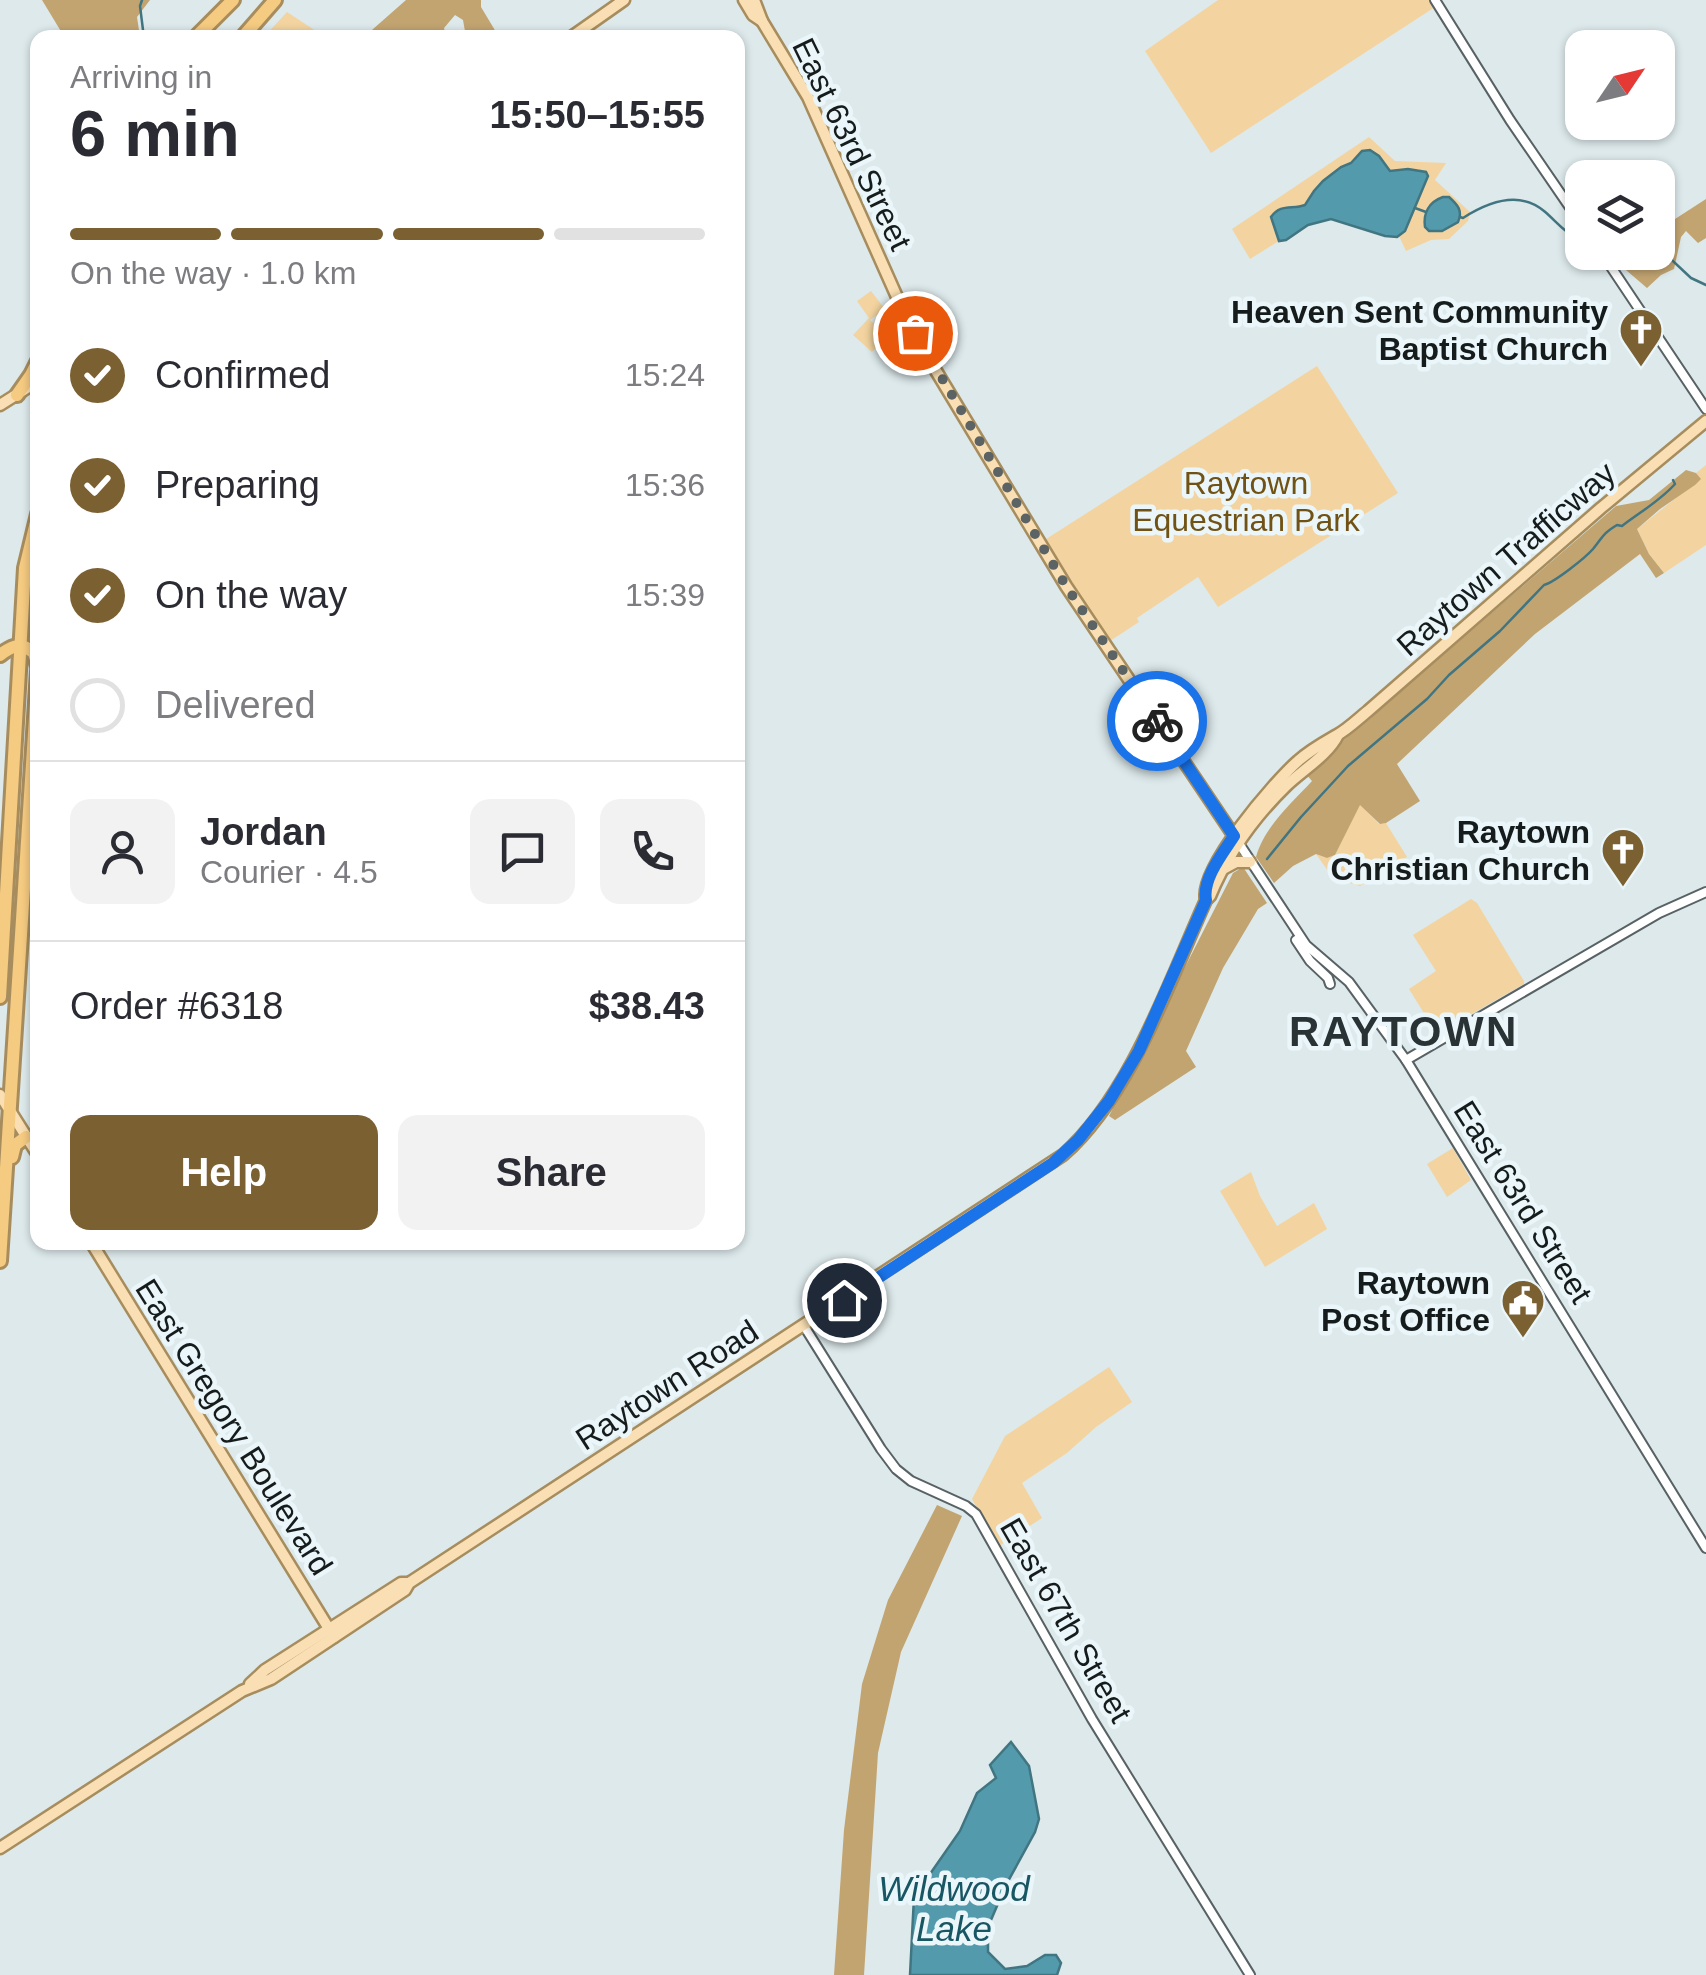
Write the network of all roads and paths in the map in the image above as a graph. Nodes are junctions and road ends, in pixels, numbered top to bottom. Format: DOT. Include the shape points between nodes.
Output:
graph roads {
  1 [pos="233,0"];
  2 [pos="275,0"];
  3 [pos="624,0"];
  4 [pos="632,0"];
  5 [pos="744,0"];
  6 [pos="754,0"];
  7 [pos="1435,0"];
  8 [pos="613,9"];
  9 [pos="762,20"];
  10 [pos="203,30"];
  11 [pos="249,30"];
  12 [pos="582,30"];
  13 [pos="1565,200"];
  14 [pos="1613,270"];
  15 [pos="30,376"];
  16 [pos="30,386"];
  17 [pos="17,395"];
  18 [pos="0,406"];
  19 [pos="1706,409"];
  20 [pos="1706,421"];
  21 [pos="30,547"];
  22 [pos="30,640"];
  23 [pos="19,645"];
  24 [pos="30,651"];
  25 [pos="0,656"];
  26 [pos="30,791"];
  27 [pos="10,832"];
  28 [pos="1236,839"];
  29 [pos="1250,862"];
  30 [pos="25,868"];
  31 [pos="1222,870"];
  32 [pos="1706,892"];
  33 [pos="1206,900"];
  34 [pos="1294,930"];
  35 [pos="1330,984"];
  36 [pos="0,997"];
  37 [pos="1406,1060"];
  38 [pos="0,1095"];
  39 [pos="10,1110"];
  40 [pos="26,1136"];
  41 [pos="30,1142"];
  42 [pos="1053,1163"];
  43 [pos="5,1194"];
  44 [pos="96,1250"];
  45 [pos="0,1262"];
  46 [pos="804,1326"];
  47 [pos="1706,1548"];
  48 [pos="331,1633"];
  49 [pos="0,1848"];
  50 [pos="1250,1975"];
  1 -- 10 [label="highway"];
  2 -- 11 [label="highway"];
  3 -- 8 [label="main road"];
  4 -- 8 [label="main road"];
  5 -- 9 [label="main road, East 63rd Street"];
  6 -- 9 [label="main road, East 63rd Street"];
  7 -- 13 [label="street"];
  8 -- 12 [label="main road"];
  9 -- 28 [label="main road, East 63rd Street" via="808,97 924,351 1066,586"];
  14 -- 19 [label="street"];
  15 -- 17 [label="highway"];
  16 -- 17 [label="main road"];
  17 -- 18 [label="main road"];
  20 -- 28 [label="main road, Raytown Trafficway" via="1338,735"];
  21 -- 23 [label="highway"];
  22 -- 23 [label="highway"];
  23 -- 24 [label="highway"];
  23 -- 25 [label="highway"];
  23 -- 27 [label="highway"];
  26 -- 30 [label="highway"];
  27 -- 30 [label="highway"];
  27 -- 36 [label="highway"];
  28 -- 29 [label="street, East 63rd Street"];
  28 -- 31 [label="main road, Raytown Trafficway"];
  28 -- 33 [label="main road, Raytown Trafficway" via="1210,877"];
  29 -- 31 [label="main road"];
  29 -- 34 [label="street, East 63rd Street"];
  30 -- 39 [label="highway"];
  31 -- 33 [label="main road, Raytown Trafficway"];
  32 -- 37 [label="street"];
  33 -- 42 [label="main road, Raytown Trafficway" via="1120,1085"];
  34 -- 35 [label="street"];
  34 -- 37 [label="street, East 63rd Street" via="1349,982"];
  37 -- 47 [label="street, East 63rd Street"];
  38 -- 39 [label="main road"];
  39 -- 40 [label="main road"];
  39 -- 43 [label="highway"];
  40 -- 41 [label="main road"];
  40 -- 43 [label="highway" via="14,1148"];
  42 -- 46 [label="main road, Raytown Road"];
  43 -- 45 [label="highway"];
  44 -- 48 [label="main road, East Gregory Boulevard"];
  46 -- 48 [label="main road, Raytown Road"];
  46 -- 50 [label="street, East 67th Street" via="896,1469 976,1514"];
  48 -- 49 [label="main road, Raytown Road"];
}
